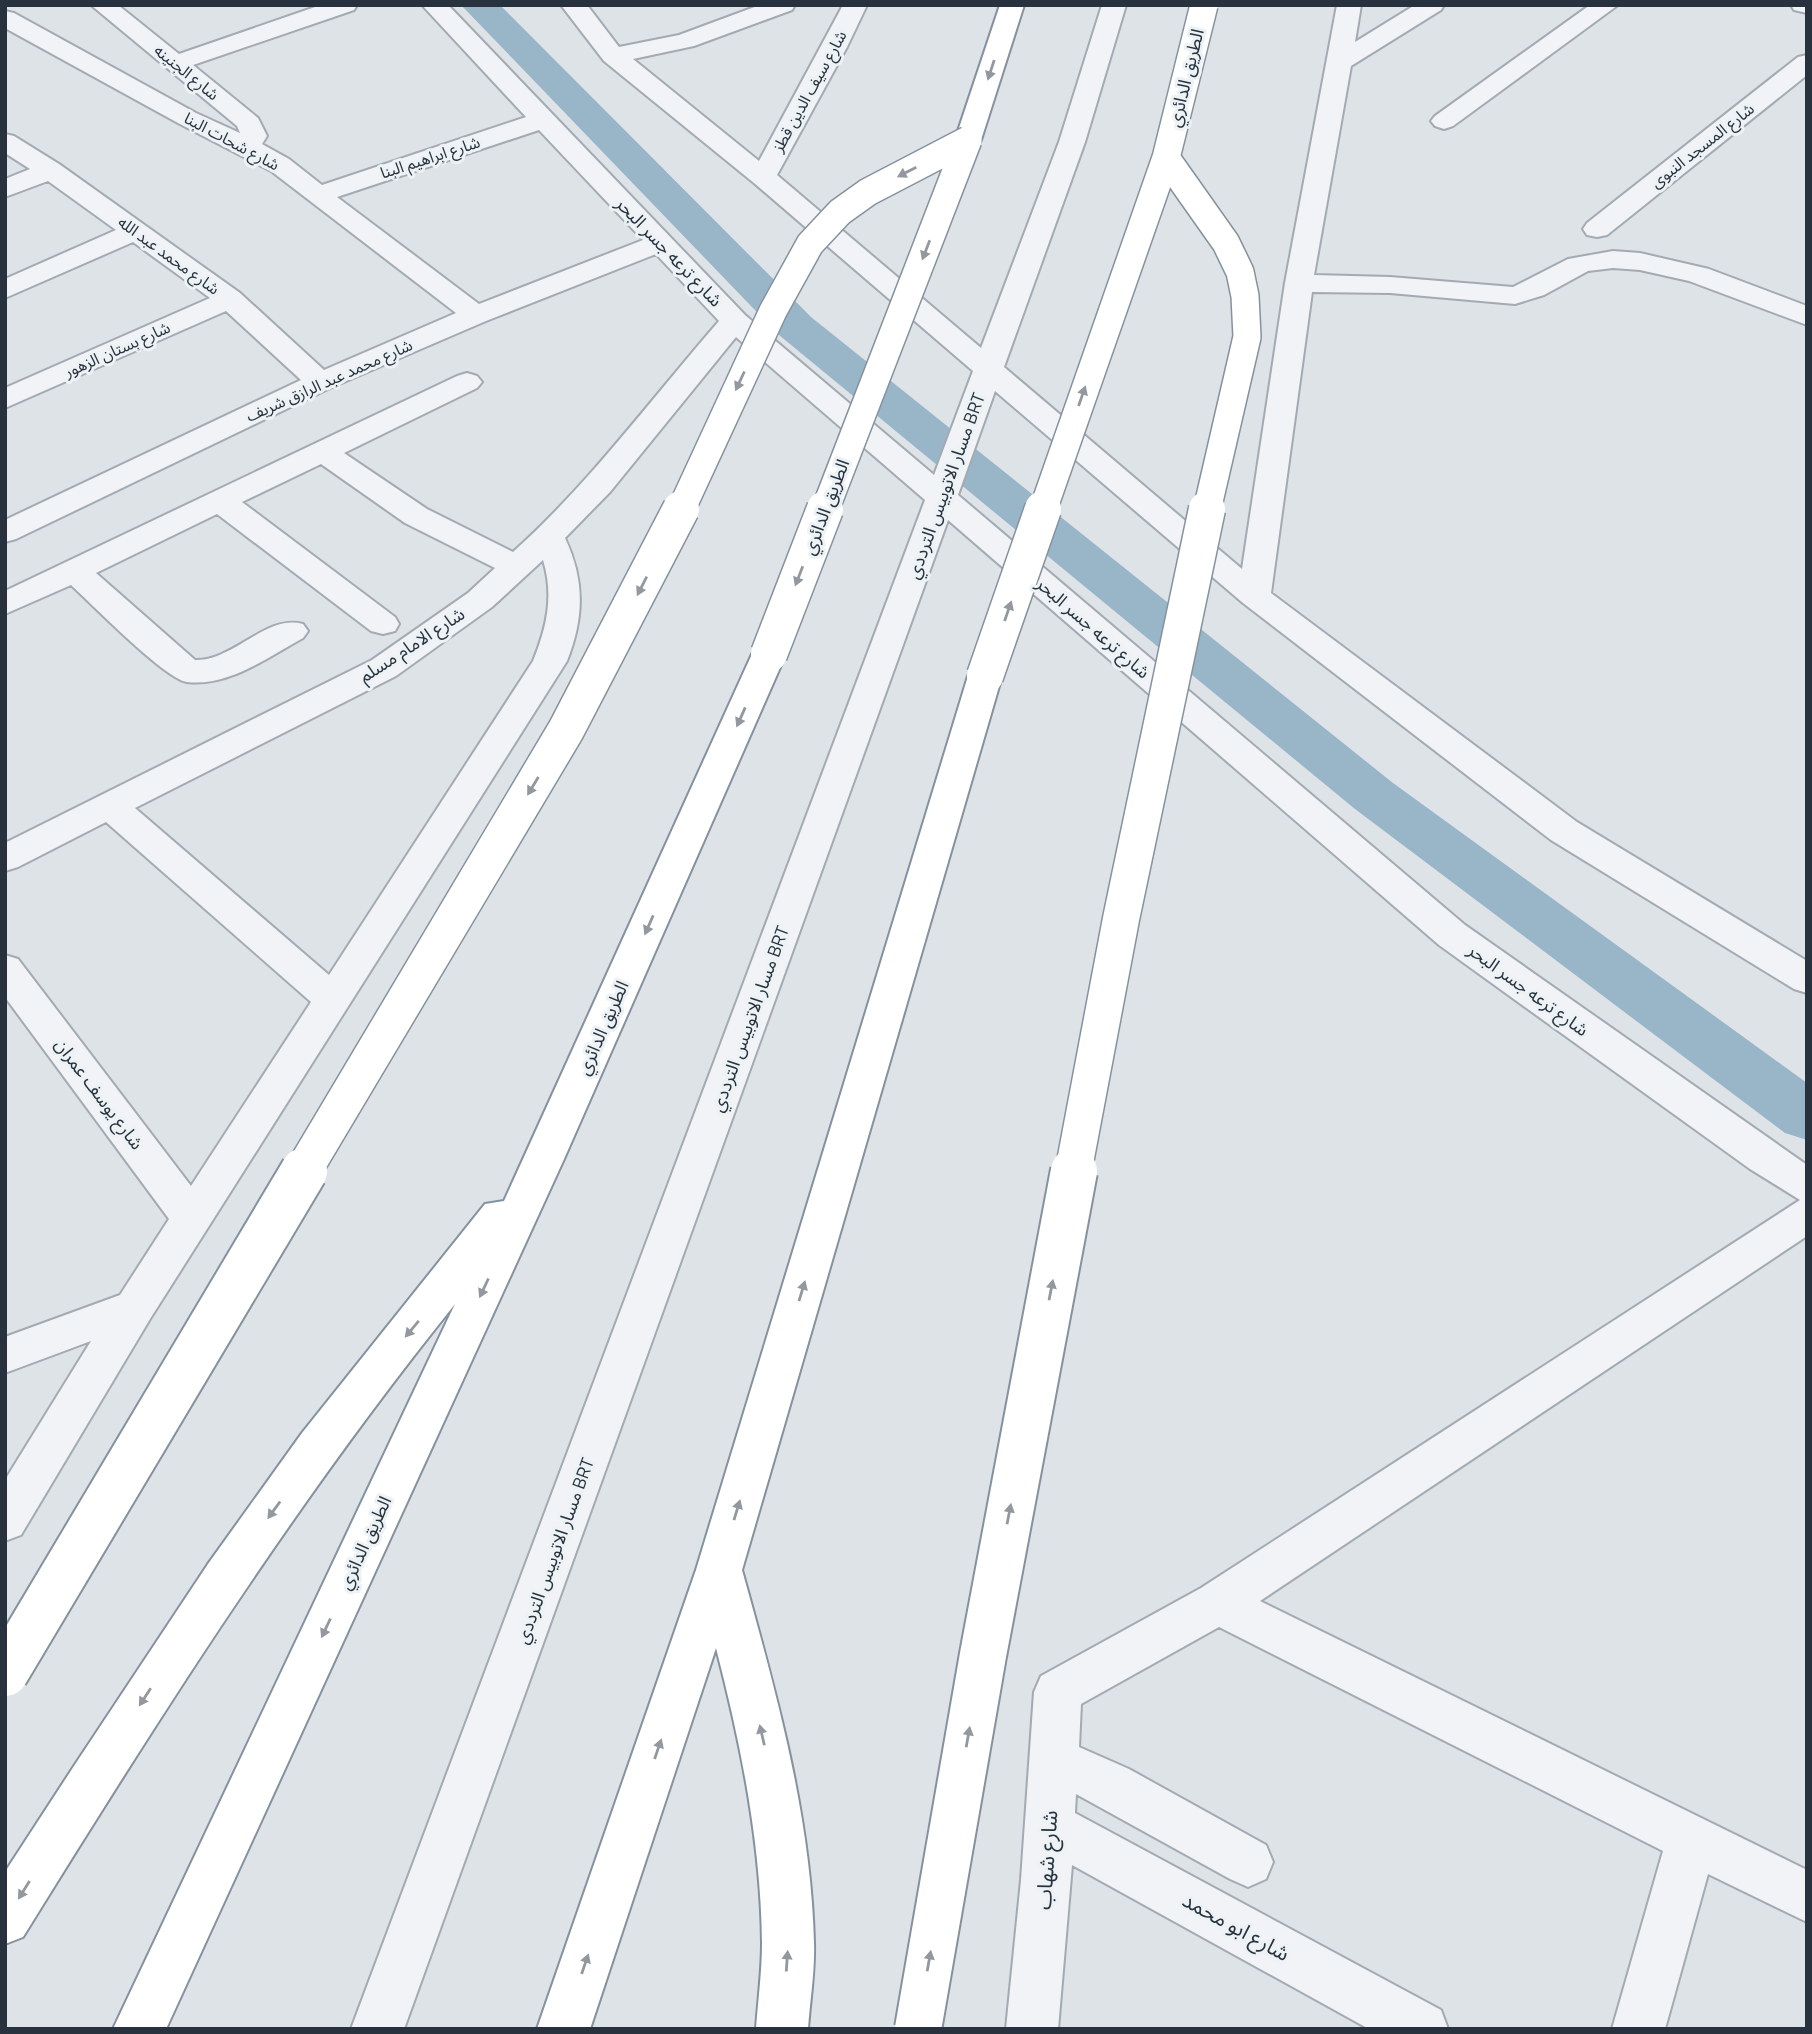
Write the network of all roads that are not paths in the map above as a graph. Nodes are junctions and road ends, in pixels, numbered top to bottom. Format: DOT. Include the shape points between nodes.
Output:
graph roads {
  1 [pos="103,5"];
  2 [pos="345,5"];
  3 [pos="434,5"];
  4 [pos="783,5"];
  5 [pos="855,5"];
  6 [pos="1012,5"];
  7 [pos="1114,5"];
  8 [pos="1204,5"];
  9 [pos="1349,5"];
  10 [pos="1432,5"];
  11 [pos="1605,5"];
  12 [pos="587,10"];
  13 [pos="5,18"];
  14 [pos="613,56"];
  15 [pos="1807,62"];
  16 [pos="176,63"];
  17 [pos="1338,63"];
  18 [pos="543,120"];
  19 [pos="1444,121"];
  20 [pos="968,140"];
  21 [pos="5,142"];
  22 [pos="247,146"];
  23 [pos="1166,158"];
  24 [pos="50,170"];
  25 [pos="763,177"];
  26 [pos="5,189"];
  27 [pos="318,195"];
  28 [pos="1597,229"];
  29 [pos="136,231"];
  30 [pos="660,243"];
  31 [pos="1299,283"];
  32 [pos="5,290"];
  33 [pos="230,299"];
  34 [pos="476,315"];
  35 [pos="1807,316"];
  36 [pos="735,321"];
  37 [pos="320,382"];
  38 [pos="467,382"];
  39 [pos="5,400"];
  40 [pos="324,451"];
  41 [pos="220,501"];
  42 [pos="5,532"];
  43 [pos="549,537"];
  44 [pos="517,566"];
  45 [pos="75,571"];
  46 [pos="1254,596"];
  47 [pos="5,604"];
  48 [pos="383,624"];
  49 [pos="291,631"];
  50 [pos="110,806"];
  51 [pos="5,858"];
  52 [pos="5,969"];
  53 [pos="1807,979"];
  54 [pos="334,1001"];
  55 [pos="544,1159"];
  56 [pos="1807,1186"];
  57 [pos="1807,1214"];
  58 [pos="193,1219"];
  59 [pos="135,1307"];
  60 [pos="5,1355"];
  61 [pos="5,1521"];
  62 [pos="719,1570"];
  63 [pos="1218,1603"];
  64 [pos="5,1672"];
  65 [pos="1054,1760"];
  66 [pos="1049,1825"];
  67 [pos="1692,1839"];
  68 [pos="1248,1862"];
  69 [pos="1807,1897"];
  70 [pos="5,1919"];
  71 [pos="139,2029"];
  72 [pos="377,2029"];
  73 [pos="563,2029"];
  74 [pos="782,2029"];
  75 [pos="918,2029"];
  76 [pos="1032,2029"];
  77 [pos="1422,2029"];
  78 [pos="1638,2029"];
  1 -- 16 [label="street, شارع الجنينه"];
  2 -- 16 [label="street"];
  3 -- 18 [label="street, شارع ترعه جسر البحر"];
  4 -- 14 [label="street" via="685,41"];
  5 -- 25 [label="street, شارع سيف الدين قطز"];
  6 -- 20 [label="highway, الطريق الدائري, one-way"];
  7 -- 72 [label="street, مسار الاتوبيس الترددي BRT" via="1072,142"];
  8 -- 23 [label="highway, الطريق الدائري, bridge"];
  9 -- 17 [label="street"];
  10 -- 17 [label="street"];
  11 -- 19 [label="street"];
  12 -- 14 [label="street"];
  13 -- 22 [label="street, شارع شحات البنا"];
  14 -- 25 [label="street"];
  15 -- 28 [label="street, شارع المسجد النبوى"];
  16 -- 22 [label="street, شارع الجنينه" via="249,123 254,136"];
  17 -- 31 [label="street"];
  18 -- 27 [label="street, شارع ابراهيم البنا"];
  18 -- 30 [label="street, شارع ترعه جسر البحر"];
  20 -- 55 [label="highway, الطريق الدائري, one-way, bridge" via="769,654"];
  20 -- 64 [label="highway, one-way, bridge" via="868,192 840,212 810,244 773,311 671,531 566,730"];
  21 -- 24 [label="street, شارع محمد عبد الله"];
  22 -- 27 [label="street, شارع شحات البنا"];
  62 -- 23 [label="highway, الطريق الدائري, one-way, bridge" via="985,676"];
  75 -- 23 [label="highway, one-way, bridge" via="985,1641 1121,919 1189,587 1247,337 1247,301 1240,271"];
  24 -- 26 [label="street"];
  24 -- 29 [label="street, شارع محمد عبد الله"];
  25 -- 46 [label="street"];
  27 -- 34 [label="street, شارع شحات البنا"];
  29 -- 32 [label="street"];
  29 -- 33 [label="street, شارع محمد عبد الله"];
  30 -- 34 [label="street, شارع محمد عبد الرازق شريف"];
  30 -- 36 [label="street, شارع ترعه جسر البحر"];
  31 -- 35 [label="street" via="1390,285 1498,296 1529,292 1588,262 1632,260 1678,270"];
  31 -- 46 [label="street"];
  33 -- 37 [label="street, شارع محمد عبد الله"];
  33 -- 39 [label="street, شارع بستان الزهور"];
  34 -- 37 [label="street, شارع محمد عبد الرازق شريف"];
  36 -- 43 [label="street, شارع الامام مسلم" via="599,485"];
  36 -- 56 [label="street, شارع ترعه جسر البحر" via="1452,935"];
  37 -- 42 [label="street, شارع محمد عبد الرازق شريف"];
  38 -- 40 [label="street"];
  40 -- 41 [label="street"];
  40 -- 44 [label="street" via="427,525"];
  41 -- 45 [label="street"];
  41 -- 48 [label="street"];
  43 -- 44 [label="street, شارع الامام مسلم"];
  43 -- 54 [label="street" via="565,574 567,595 563,628 550,661"];
  44 -- 50 [label="street, شارع الامام مسلم" via="480,600 384,668"];
  45 -- 47 [label="street"];
  45 -- 49 [label="street" via="186,671 222,667"];
  46 -- 53 [label="street" via="1564,831"];
  50 -- 51 [label="street, شارع الامام مسلم"];
  50 -- 54 [label="street"];
  52 -- 58 [label="street, شارع يوسف عمران"];
  54 -- 58 [label="street"];
  55 -- 70 [label="highway, one-way" via="367,1382 250,1543 144,1698"];
  55 -- 71 [label="highway, الطريق الدائري, one-way"];
  57 -- 63 [label="street"];
  58 -- 59 [label="street"];
  59 -- 60 [label="street"];
  59 -- 61 [label="street"];
  73 -- 62 [label="highway, الطريق الدائري, one-way"];
  74 -- 62 [label="highway, one-way" via="788,1944 773,1797 749,1680"];
  63 -- 65 [label="street, شارع شهاب" via="1058,1692"];
  63 -- 67 [label="street"];
  65 -- 66 [label="street, شارع شهاب"];
  65 -- 68 [label="street" via="1112,1786"];
  66 -- 76 [label="street, شارع شهاب"];
  66 -- 77 [label="street, شارع ابو محمد"];
  67 -- 69 [label="street"];
  67 -- 78 [label="street"];
}
